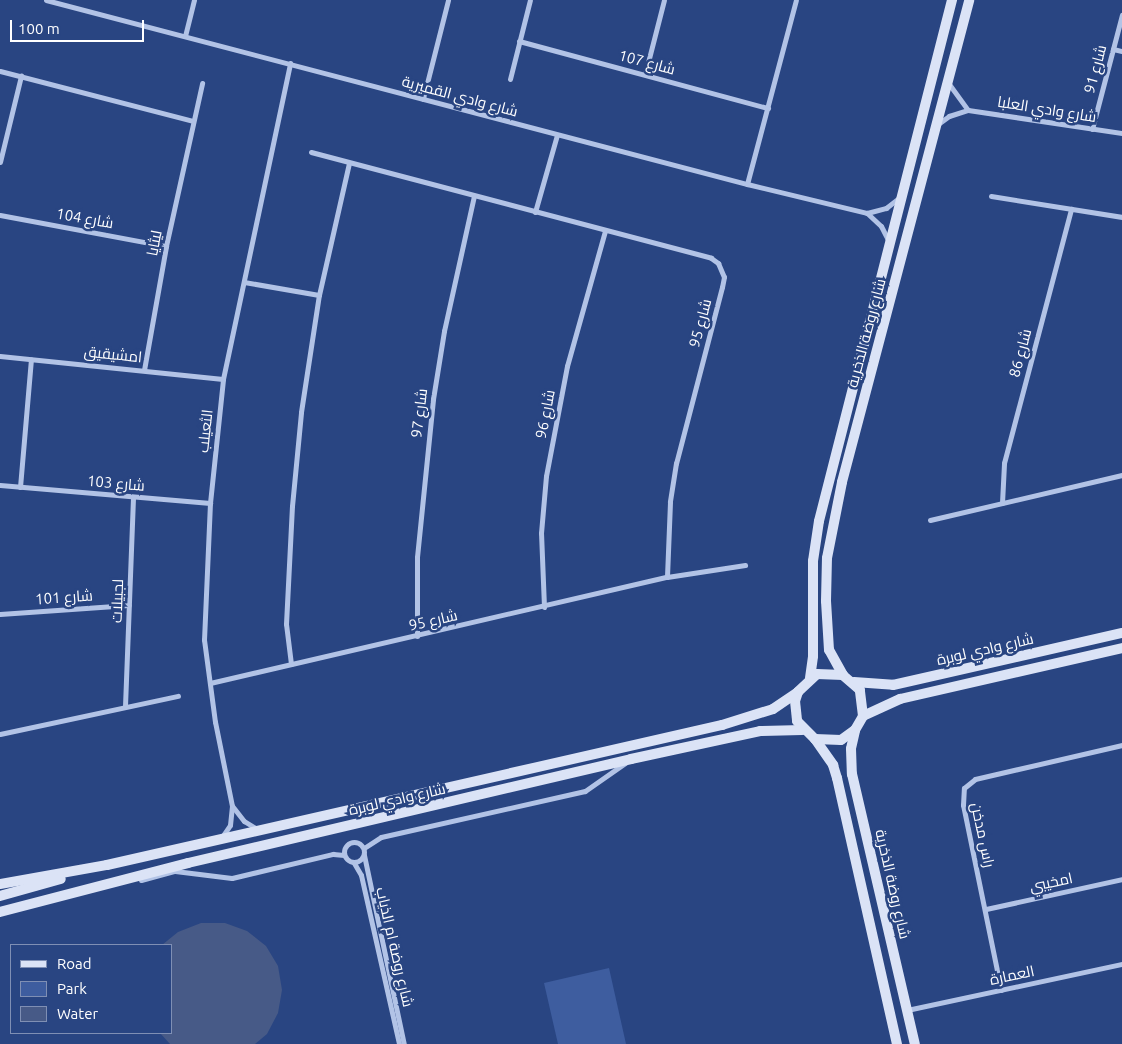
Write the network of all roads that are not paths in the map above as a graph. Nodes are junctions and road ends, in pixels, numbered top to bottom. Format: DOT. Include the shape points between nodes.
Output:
graph roads {
  1 [pos="46,0"];
  2 [pos="194,0"];
  3 [pos="448,0"];
  4 [pos="530,0"];
  5 [pos="664,0"];
  6 [pos="796,0"];
  7 [pos="952,0"];
  8 [pos="969,0"];
  9 [pos="1122,15"];
  10 [pos="185,36"];
  11 [pos="519,41"];
  12 [pos="1113,49"];
  13 [pos="1122,51"];
  14 [pos="290,63"];
  15 [pos="0,70"];
  16 [pos="645,74"];
  17 [pos="21,76"];
  18 [pos="510,79"];
  19 [pos="948,82"];
  20 [pos="202,83"];
  21 [pos="423,99"];
  22 [pos="768,108"];
  23 [pos="968,110"];
  24 [pos="192,121"];
  25 [pos="935,128"];
  26 [pos="1092,129"];
  27 [pos="1122,133"];
  28 [pos="557,135"];
  29 [pos="311,152"];
  30 [pos="0,162"];
  31 [pos="350,163"];
  32 [pos="747,184"];
  33 [pos="474,196"];
  34 [pos="901,196"];
  35 [pos="991,196"];
  36 [pos="1071,209"];
  37 [pos="536,212"];
  38 [pos="867,213"];
  39 [pos="0,215"];
  40 [pos="1122,217"];
  41 [pos="605,230"];
  42 [pos="889,242"];
  43 [pos="166,246"];
  44 [pos="244,282"];
  45 [pos="319,295"];
  46 [pos="0,356"];
  47 [pos="31,359"];
  48 [pos="144,370"];
  49 [pos="223,379"];
  50 [pos="1122,475"];
  51 [pos="0,485"];
  52 [pos="20,487"];
  53 [pos="133,497"];
  54 [pos="210,503"];
  55 [pos="1002,503"];
  56 [pos="930,520"];
  57 [pos="745,565"];
  58 [pos="667,577"];
  59 [pos="129,605"];
  60 [pos="544,607"];
  61 [pos="0,614"];
  62 [pos="1122,633"];
  63 [pos="417,636"];
  64 [pos="1122,648"];
  65 [pos="291,664"];
  66 [pos="842,675"];
  67 [pos="810,678"];
  68 [pos="854,682"];
  69 [pos="210,683"];
  70 [pos="798,692"];
  71 [pos="178,696"];
  72 [pos="125,706"];
  73 [pos="863,716"];
  74 [pos="802,730"];
  75 [pos="855,730"];
  76 [pos="0,734"];
  77 [pos="815,739"];
  78 [pos="1122,745"];
  79 [pos="631,759"];
  80 [pos="232,806"];
  81 [pos="260,831"];
  82 [pos="220,840"];
  83 [pos="364,848"];
  84 [pos="344,855"];
  85 [pos="364,856"];
  86 [pos="354,862"];
  87 [pos="107,865"];
  88 [pos="1122,879"];
  89 [pos="0,884"];
  90 [pos="106,885"];
  91 [pos="0,896"];
  92 [pos="986,909"];
  93 [pos="0,912"];
  94 [pos="1122,964"];
  95 [pos="1001,990"];
  96 [pos="907,1010"];
  97 [pos="399,1044"];
  98 [pos="404,1044"];
  99 [pos="897,1044"];
  100 [pos="915,1044"];
  1 -- 10 [label="street, شارع وادي القميرية"];
  2 -- 10 [label="street"];
  3 -- 21 [label="street"];
  4 -- 11 [label="street"];
  5 -- 16 [label="street"];
  6 -- 22 [label="street"];
  7 -- 34 [label="street, شارع روضة الذخرية"];
  8 -- 19 [label="street, شارع روضة الذخرية"];
  9 -- 12 [label="street, شارع 91"];
  10 -- 14 [label="street, شارع وادي القميرية"];
  11 -- 16 [label="street, شارع 107"];
  11 -- 18 [label="street"];
  12 -- 13 [label="street"];
  12 -- 26 [label="street, شارع 91"];
  14 -- 21 [label="street, شارع وادي القميرية"];
  14 -- 44 [label="street, الثعيلب"];
  15 -- 17 [label="street"];
  16 -- 22 [label="street, شارع 107"];
  17 -- 24 [label="street"];
  17 -- 30 [label="street"];
  19 -- 23 [label="street"];
  19 -- 25 [label="street, شارع روضة الذخرية"];
  20 -- 24 [label="street, ليثايا"];
  21 -- 28 [label="street, شارع وادي القميرية"];
  22 -- 32 [label="street"];
  23 -- 25 [label="street" via="949,116"];
  23 -- 26 [label="street, شارع وادي العلبا"];
  24 -- 43 [label="street, ليثايا"];
  25 -- 66 [label="street, شارع روضة الذخرية" via="832,525 827,558 827,632 829,650"];
  26 -- 27 [label="street, شارع وادي العلبا"];
  28 -- 32 [label="street, شارع وادي القميرية"];
  28 -- 37 [label="street"];
  29 -- 31 [label="street, شارع 95"];
  31 -- 33 [label="street, شارع 95"];
  31 -- 45 [label="street"];
  32 -- 38 [label="street, شارع وادي القميرية"];
  33 -- 37 [label="street, شارع 95"];
  33 -- 63 [label="street, شارع 97" via="444,331 433,399 417,557"];
  34 -- 38 [label="street" via="886,208"];
  34 -- 42 [label="street, شارع روضة الذخرية"];
  35 -- 36 [label="street"];
  36 -- 40 [label="street"];
  36 -- 55 [label="street, شارع 86" via="1004,463"];
  37 -- 41 [label="street, شارع 95"];
  38 -- 42 [label="street" via="881,226"];
  39 -- 43 [label="street, شارع 104"];
  41 -- 58 [label="street, شارع 95" via="711,258 722,268 724,277 676,463 668,527"];
  41 -- 60 [label="street, شارع 96" via="568,366 547,467 541,532"];
  42 -- 67 [label="street, شارع روضة الذخرية" via="819,521 813,561"];
  43 -- 48 [label="street, ليثايا"];
  44 -- 45 [label="street"];
  44 -- 49 [label="street, الثعيلب"];
  45 -- 65 [label="street" via="300,412 292,506 286,624"];
  46 -- 47 [label="street, امشيقيق"];
  47 -- 48 [label="street, امشيقيق"];
  47 -- 52 [label="street"];
  48 -- 49 [label="street, امشيقيق"];
  49 -- 54 [label="street, الثعيلب"];
  50 -- 55 [label="street"];
  51 -- 52 [label="street, شارع 103"];
  52 -- 53 [label="street, شارع 103"];
  53 -- 54 [label="street, شارع 103"];
  53 -- 59 [label="street, لجبيلات"];
  54 -- 69 [label="street, الثعيلب" via="204,640"];
  55 -- 56 [label="street"];
  57 -- 58 [label="street, شارع 95"];
  58 -- 60 [label="street, شارع 95"];
  59 -- 61 [label="street, شارع 101"];
  59 -- 72 [label="street, لجبيلات"];
  60 -- 63 [label="street, شارع 95"];
  62 -- 68 [label="street, شارع وادي لوبرة" via="893,685 868,686"];
  63 -- 65 [label="street, شارع 95"];
  64 -- 73 [label="street, شارع وادي لوبرة" via="900,699"];
  65 -- 69 [label="street, شارع 95"];
  66 -- 67 [label="street" via="826,672"];
  66 -- 68 [label="street"];
  67 -- 70 [label="street"];
  68 -- 73 [label="street" via="863,698"];
  69 -- 80 [label="street, الثعيلب"];
  70 -- 74 [label="street" via="794,712"];
  70 -- 81 [label="street, شارع وادي لوبرة" via="758,716"];
  71 -- 72 [label="street"];
  72 -- 76 [label="street"];
  73 -- 75 [label="street"];
  74 -- 77 [label="street"];
  74 -- 79 [label="street, شارع وادي لوبرة" via="760,731"];
  75 -- 77 [label="street" via="841,740"];
  75 -- 96 [label="street, شارع روضة الذخرية" via="851,749 852,774"];
  77 -- 99 [label="street, شارع روضة الذخرية" via="838,778"];
  78 -- 92 [label="street, راس مدخن" via="974,779 964,788 963,804"];
  79 -- 83 [label="street" via="585,791 381,837"];
  79 -- 90 [label="street, شارع وادي لوبرة"];
  80 -- 81 [label="street" via="244,821"];
  80 -- 82 [label="street, الثعيلب" via="230,824"];
  81 -- 82 [label="street, شارع وادي لوبرة"];
  82 -- 87 [label="street, شارع وادي لوبرة"];
  83 -- 84 [label="street" via="358,842 350,842 344,847"];
  83 -- 85 [label="street"];
  84 -- 86 [label="street"];
  84 -- 90 [label="street" via="333,854 238,877 175,871 154,878"];
  85 -- 86 [label="street"];
  85 -- 98 [label="street, شارع روضة ام الذياب"];
  86 -- 97 [label="street, شارع روضة ام الذياب" via="361,875"];
  87 -- 89 [label="street, شارع وادي لوبرة"];
  87 -- 91 [label="street"];
  88 -- 92 [label="street, امخيبي"];
  90 -- 93 [label="street, شارع وادي لوبرة"];
  92 -- 95 [label="street, راس مدخن"];
  94 -- 95 [label="street, العمارة"];
  95 -- 96 [label="street, العمارة"];
  96 -- 100 [label="street, شارع روضة الذخرية"];
}
